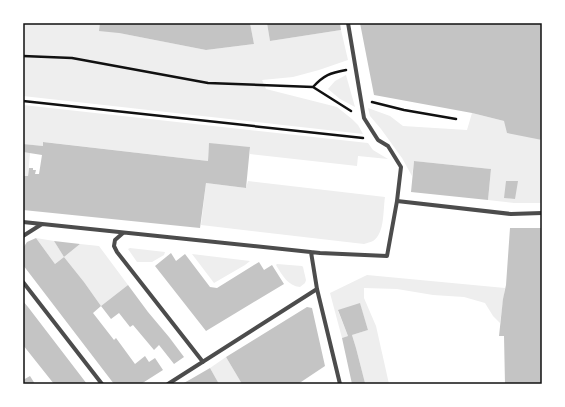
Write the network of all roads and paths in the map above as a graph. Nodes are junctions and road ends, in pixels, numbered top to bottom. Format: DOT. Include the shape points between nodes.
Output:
graph roads {
  1 [pos="348,23"];
  2 [pos="23,56"];
  3 [pos="355,68"];
  4 [pos="314,87"];
  5 [pos="23,101"];
  6 [pos="362,103"];
  7 [pos="364,118"];
  8 [pos="456,119"];
  9 [pos="378,140"];
  10 [pos="397,201"];
  11 [pos="542,213"];
  12 [pos="23,222"];
  13 [pos="43,224"];
  14 [pos="124,233"];
  15 [pos="23,236"];
  16 [pos="311,252"];
  17 [pos="23,282"];
  18 [pos="317,289"];
  19 [pos="203,362"];
  20 [pos="102,384"];
  21 [pos="168,384"];
  22 [pos="340,384"];
  1 -- 3 [label="street"];
  2 -- 4 [label="path" via="72,58 208,83"];
  3 -- 4 [label="path" via="332,73 321,79"];
  3 -- 6 [label="street"];
  4 -- 7 [label="path"];
  5 -- 9 [label="path"];
  6 -- 7 [label="street"];
  6 -- 8 [label="path" via="374,102"];
  7 -- 9 [label="street"];
  9 -- 10 [label="street" via="388,146 401,167"];
  10 -- 11 [label="street" via="510,214"];
  10 -- 16 [label="street" via="388,256"];
  12 -- 13 [label="street"];
  13 -- 14 [label="street"];
  13 -- 15 [label="street"];
  14 -- 16 [label="street"];
  14 -- 19 [label="street" via="115,240 117,252"];
  16 -- 18 [label="street"];
  17 -- 20 [label="street"];
  18 -- 19 [label="street"];
  18 -- 22 [label="street"];
  19 -- 21 [label="street"];
}
